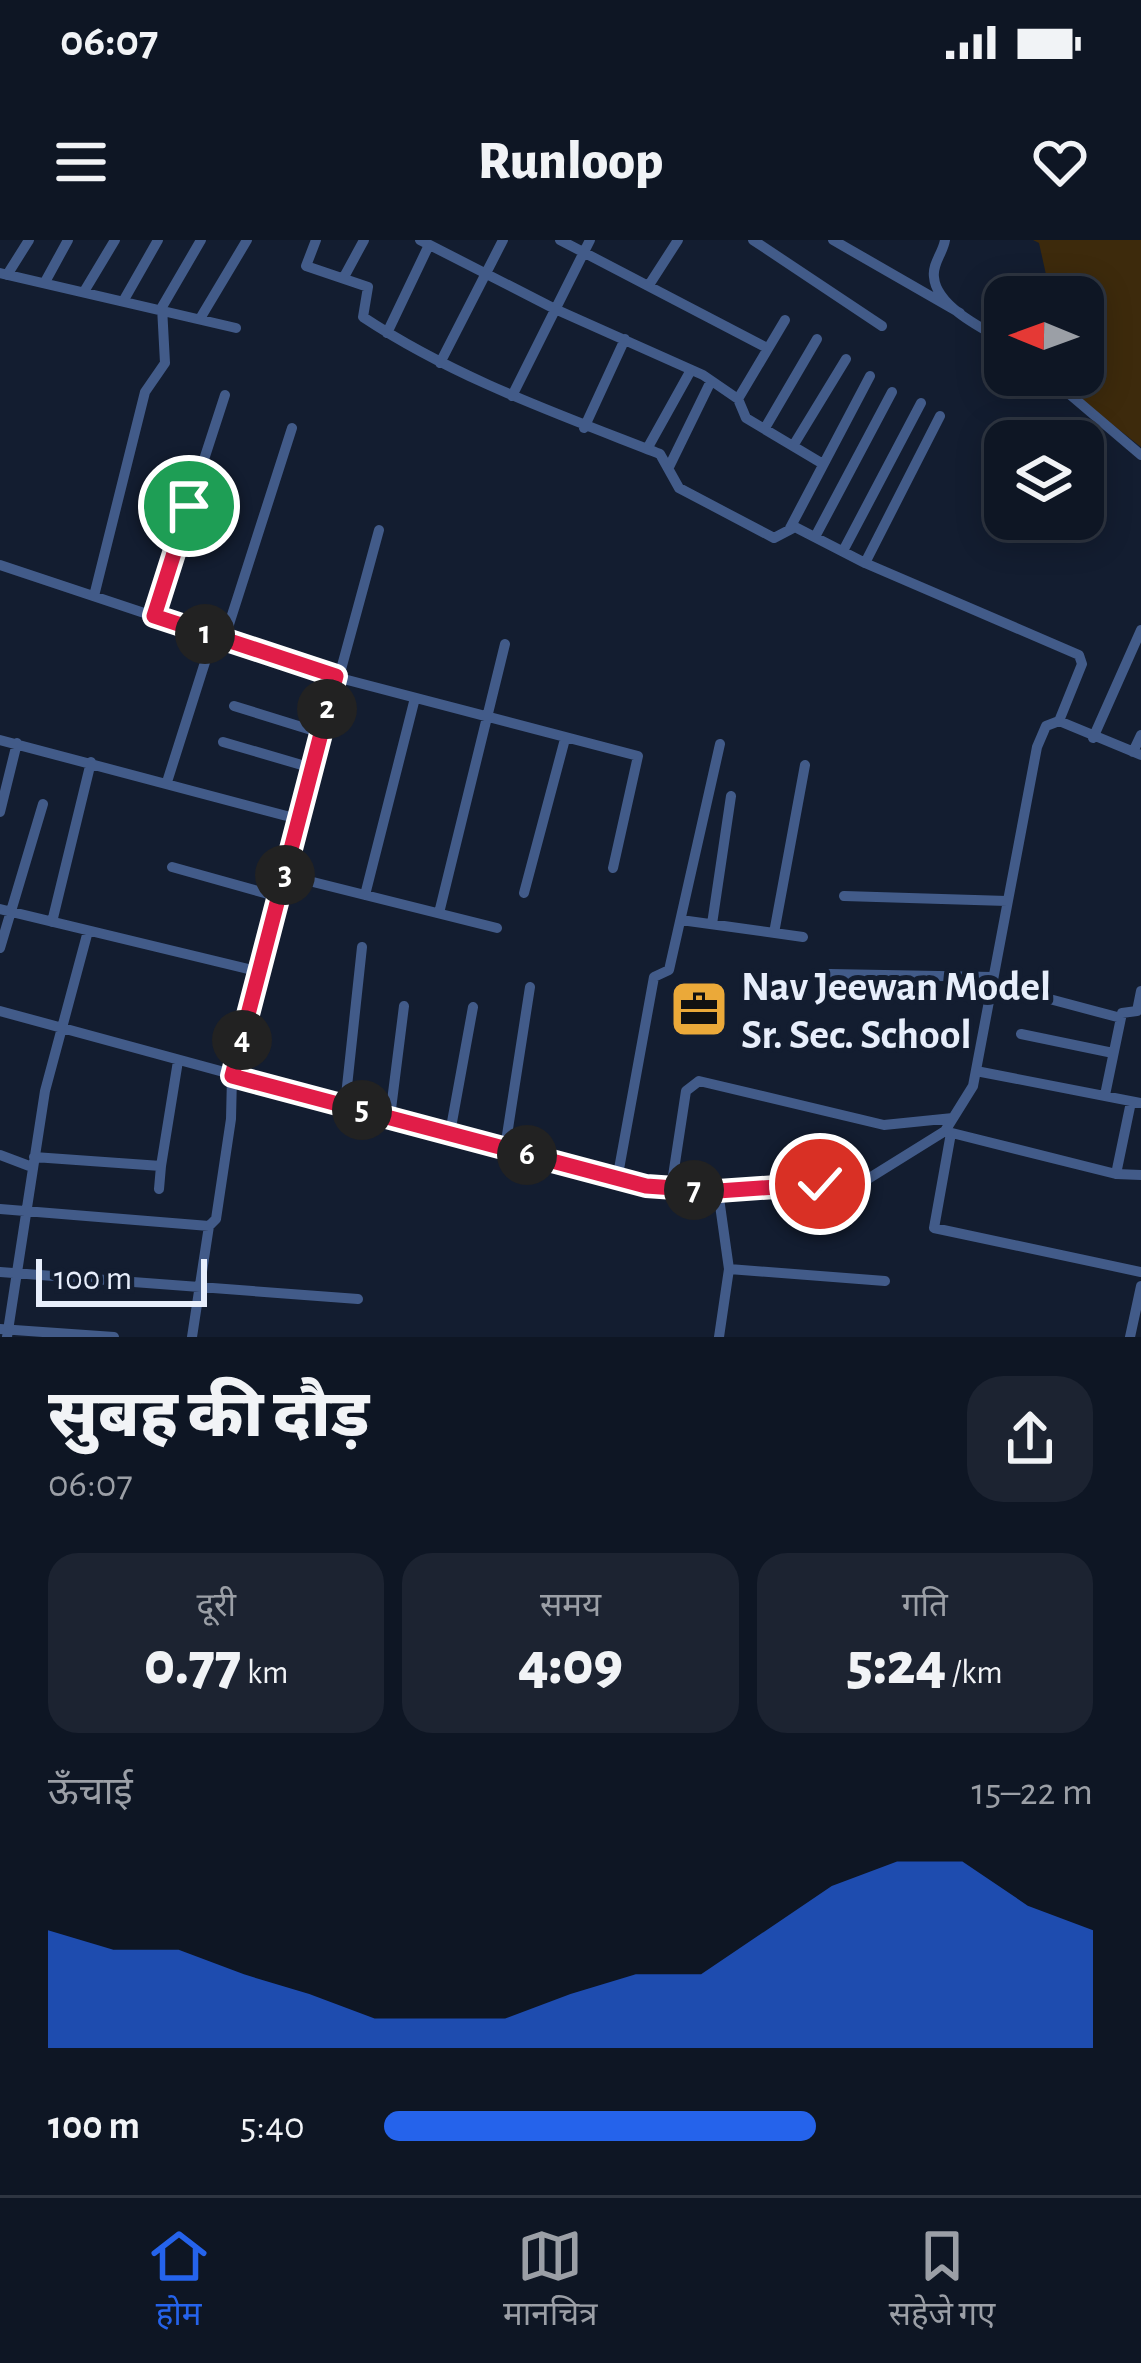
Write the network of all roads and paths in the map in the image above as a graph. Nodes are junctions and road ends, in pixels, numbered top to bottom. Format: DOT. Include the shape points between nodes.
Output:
graph roads {
  1 [pos="29,240"];
  2 [pos="68,240"];
  3 [pos="115,240"];
  4 [pos="158,240"];
  5 [pos="201,240"];
  6 [pos="247,240"];
  7 [pos="364,240"];
  8 [pos="503,240"];
  9 [pos="560,240"];
  10 [pos="590,240"];
  11 [pos="679,240"];
  12 [pos="753,240"];
  13 [pos="833,240"];
  14 [pos="945,240"];
  15 [pos="316,241"];
  16 [pos="424,242"];
  17 [pos="584,252"];
  18 [pos="4,274"];
  19 [pos="484,274"];
  20 [pos="344,277"];
  21 [pos="45,282"];
  22 [pos="650,285"];
  23 [pos="85,290"];
  24 [pos="125,298"];
  25 [pos="162,308"];
  26 [pos="555,309"];
  27 [pos="961,313"];
  28 [pos="201,317"];
  29 [pos="784,320"];
  30 [pos="882,326"];
  31 [pos="236,328"];
  32 [pos="984,328"];
  33 [pos="387,333"];
  34 [pos="625,339"];
  35 [pos="817,339"];
  36 [pos="766,348"];
  37 [pos="846,358"];
  38 [pos="440,363"];
  39 [pos="691,370"];
  40 [pos="869,376"];
  41 [pos="711,381"];
  42 [pos="892,392"];
  43 [pos="225,395"];
  44 [pos="512,396"];
  45 [pos="1072,396"];
  46 [pos="738,399"];
  47 [pos="921,403"];
  48 [pos="940,416"];
  49 [pos="292,428"];
  50 [pos="584,428"];
  51 [pos="765,428"];
  52 [pos="793,446"];
  53 [pos="647,449"];
  54 [pos="1141,454"];
  55 [pos="823,464"];
  56 [pos="670,466"];
  57 [pos="790,528"];
  58 [pos="379,530"];
  59 [pos="815,536"];
  60 [pos="843,551"];
  61 [pos="865,563"];
  62 [pos="0,565"];
  63 [pos="94,596"];
  64 [pos="154,616"];
  65 [pos="1141,630"];
  66 [pos="218,639"];
  67 [pos="505,644"];
  68 [pos="1136,654"];
  69 [pos="336,676"];
  70 [pos="416,698"];
  71 [pos="234,706"];
  72 [pos="487,718"];
  73 [pos="1059,721"];
  74 [pos="321,733"];
  75 [pos="1141,735"];
  76 [pos="1093,738"];
  77 [pos="565,739"];
  78 [pos="0,740"];
  79 [pos="223,742"];
  80 [pos="17,743"];
  81 [pos="720,744"];
  82 [pos="1137,754"];
  83 [pos="92,762"];
  84 [pos="805,765"];
  85 [pos="312,768"];
  86 [pos="167,782"];
  87 [pos="731,796"];
  88 [pos="44,804"];
  89 [pos="0,812"];
  90 [pos="298,819"];
  91 [pos="172,868"];
  92 [pos="613,868"];
  93 [pos="285,874"];
  94 [pos="524,892"];
  95 [pos="365,895"];
  96 [pos="844,896"];
  97 [pos="279,897"];
  98 [pos="1007,902"];
  99 [pos="5,910"];
  100 [pos="439,914"];
  101 [pos="680,920"];
  102 [pos="52,922"];
  103 [pos="712,924"];
  104 [pos="497,928"];
  105 [pos="88,932"];
  106 [pos="774,933"];
  107 [pos="803,937"];
  108 [pos="362,947"];
  109 [pos="0,948"];
  110 [pos="261,973"];
  111 [pos="830,974"];
  112 [pos="993,977"];
  113 [pos="530,987"];
  114 [pos="1141,991"];
  115 [pos="1042,997"];
  116 [pos="404,1006"];
  117 [pos="473,1007"];
  118 [pos="0,1011"];
  119 [pos="1120,1018"];
  120 [pos="63,1029"];
  121 [pos="1021,1034"];
  122 [pos="1114,1053"];
  123 [pos="178,1061"];
  124 [pos="976,1071"];
  125 [pos="232,1076"];
  126 [pos="1105,1095"];
  127 [pos="1136,1103"];
  128 [pos="345,1105"];
  129 [pos="390,1117"];
  130 [pos="953,1118"];
  131 [pos="948,1132"];
  132 [pos="450,1133"];
  133 [pos="505,1148"];
  134 [pos="0,1155"];
  135 [pos="33,1162"];
  136 [pos="161,1166"];
  137 [pos="1116,1174"];
  138 [pos="1141,1175"];
  139 [pos="617,1180"];
  140 [pos="159,1189"];
  141 [pos="671,1189"];
  142 [pos="718,1191"];
  143 [pos="0,1209"];
  144 [pos="26,1212"];
  145 [pos="209,1226"];
  146 [pos="729,1269"];
  147 [pos="0,1272"];
  148 [pos="1141,1272"];
  149 [pos="14,1274"];
  150 [pos="885,1281"];
  151 [pos="201,1285"];
  152 [pos="1141,1286"];
  153 [pos="358,1300"];
  154 [pos="5,1332"];
  155 [pos="114,1337"];
  156 [pos="192,1337"];
  157 [pos="719,1337"];
  158 [pos="1130,1337"];
  1 -- 18 [label="street"];
  2 -- 21 [label="street"];
  3 -- 23 [label="street"];
  4 -- 24 [label="street"];
  5 -- 25 [label="street"];
  6 -- 28 [label="street"];
  7 -- 20 [label="street"];
  8 -- 19 [label="street"];
  9 -- 17 [label="street"];
  10 -- 17 [label="street"];
  11 -- 22 [label="street"];
  12 -- 30 [label="street"];
  13 -- 27 [label="street"];
  14 -- 27 [label="street" via="933,275"];
  15 -- 20 [label="street" via="307,266"];
  16 -- 19 [label="street"];
  16 -- 33 [label="street"];
  17 -- 22 [label="street"];
  17 -- 26 [label="street"];
  18 -- 21 [label="street"];
  19 -- 26 [label="street"];
  19 -- 38 [label="street"];
  20 -- 33 [label="street" via="368,287 361,314"];
  21 -- 23 [label="street"];
  22 -- 36 [label="street"];
  23 -- 24 [label="street"];
  24 -- 25 [label="street"];
  25 -- 28 [label="street"];
  25 -- 63 [label="street" via="166,363 145,392"];
  26 -- 34 [label="street"];
  26 -- 44 [label="street"];
  27 -- 32 [label="street"];
  28 -- 31 [label="street"];
  29 -- 36 [label="street"];
  33 -- 38 [label="street"];
  34 -- 39 [label="street"];
  34 -- 50 [label="street"];
  35 -- 51 [label="street"];
  36 -- 46 [label="street"];
  37 -- 52 [label="street"];
  38 -- 44 [label="street"];
  39 -- 41 [label="street"];
  39 -- 53 [label="street"];
  40 -- 55 [label="street"];
  41 -- 46 [label="street"];
  41 -- 56 [label="street"];
  42 -- 59 [label="street"];
  43 -- 64 [label="street"];
  44 -- 50 [label="street"];
  45 -- 54 [label="street"];
  46 -- 51 [label="street" via="746,418"];
  47 -- 60 [label="street"];
  48 -- 61 [label="street"];
  49 -- 66 [label="street"];
  50 -- 53 [label="street"];
  51 -- 52 [label="street"];
  52 -- 55 [label="street"];
  53 -- 56 [label="street"];
  55 -- 57 [label="street"];
  56 -- 57 [label="street" via="679,488 735,520 774,538"];
  57 -- 59 [label="street"];
  58 -- 69 [label="street"];
  59 -- 60 [label="street"];
  60 -- 61 [label="street"];
  61 -- 73 [label="street" via="1082,658"];
  62 -- 63 [label="street"];
  63 -- 64 [label="street"];
  64 -- 66 [label="street"];
  65 -- 68 [label="street"];
  66 -- 69 [label="street"];
  66 -- 86 [label="street"];
  67 -- 72 [label="street"];
  68 -- 76 [label="street"];
  69 -- 70 [label="street"];
  69 -- 74 [label="street"];
  70 -- 72 [label="street"];
  70 -- 95 [label="street"];
  71 -- 74 [label="street"];
  72 -- 77 [label="street"];
  72 -- 100 [label="street"];
  73 -- 76 [label="street"];
  73 -- 98 [label="street" via="1046,726 1037,747"];
  74 -- 85 [label="street"];
  75 -- 82 [label="street"];
  76 -- 82 [label="street"];
  77 -- 92 [label="street" via="638,756"];
  77 -- 94 [label="street"];
  78 -- 80 [label="street"];
  79 -- 85 [label="street"];
  80 -- 83 [label="street"];
  80 -- 89 [label="street"];
  81 -- 101 [label="street"];
  83 -- 86 [label="street"];
  83 -- 102 [label="street"];
  84 -- 106 [label="street"];
  85 -- 90 [label="street"];
  86 -- 90 [label="street"];
  87 -- 103 [label="street"];
  88 -- 99 [label="street"];
  90 -- 93 [label="street"];
  91 -- 97 [label="street"];
  93 -- 95 [label="street"];
  93 -- 97 [label="street"];
  95 -- 100 [label="street"];
  96 -- 98 [label="street"];
  97 -- 110 [label="street"];
  98 -- 112 [label="street"];
  99 -- 102 [label="street"];
  99 -- 109 [label="street"];
  100 -- 104 [label="street"];
  101 -- 103 [label="street"];
  101 -- 139 [label="street" via="669,970 654,977"];
  102 -- 105 [label="street"];
  103 -- 106 [label="street"];
  105 -- 110 [label="street"];
  105 -- 120 [label="street"];
  106 -- 107 [label="street"];
  108 -- 128 [label="street"];
  110 -- 125 [label="street"];
  111 -- 112 [label="street"];
  112 -- 124 [label="street"];
  113 -- 133 [label="street"];
  114 -- 119 [label="street" via="1137,1011"];
  115 -- 119 [label="street"];
  116 -- 129 [label="street"];
  117 -- 132 [label="street"];
  118 -- 120 [label="street"];
  119 -- 122 [label="street"];
  120 -- 123 [label="street"];
  120 -- 135 [label="street"];
  121 -- 122 [label="street"];
  122 -- 126 [label="street"];
  123 -- 125 [label="street"];
  123 -- 136 [label="street"];
  124 -- 126 [label="street"];
  124 -- 130 [label="street"];
  125 -- 128 [label="street"];
  125 -- 145 [label="street" via="218,1210"];
  126 -- 127 [label="street"];
  127 -- 137 [label="street"];
  128 -- 129 [label="street"];
  129 -- 132 [label="street"];
  130 -- 131 [label="street"];
  130 -- 141 [label="street" via="884,1125 699,1081 686,1091"];
  131 -- 137 [label="street"];
  131 -- 142 [label="street" via="863,1182"];
  131 -- 148 [label="street" via="934,1228"];
  132 -- 133 [label="street"];
  133 -- 139 [label="street"];
  134 -- 135 [label="street"];
  135 -- 136 [label="street"];
  135 -- 144 [label="street"];
  136 -- 140 [label="street"];
  137 -- 138 [label="street"];
  139 -- 141 [label="street"];
  141 -- 142 [label="street"];
  142 -- 146 [label="street"];
  143 -- 144 [label="street"];
  144 -- 145 [label="street"];
  144 -- 149 [label="street"];
  145 -- 151 [label="street"];
  146 -- 150 [label="street"];
  146 -- 157 [label="street"];
  147 -- 149 [label="street"];
  149 -- 151 [label="street"];
  149 -- 154 [label="street"];
  151 -- 153 [label="street"];
  151 -- 156 [label="street"];
  152 -- 158 [label="street"];
  154 -- 155 [label="street"];
}
